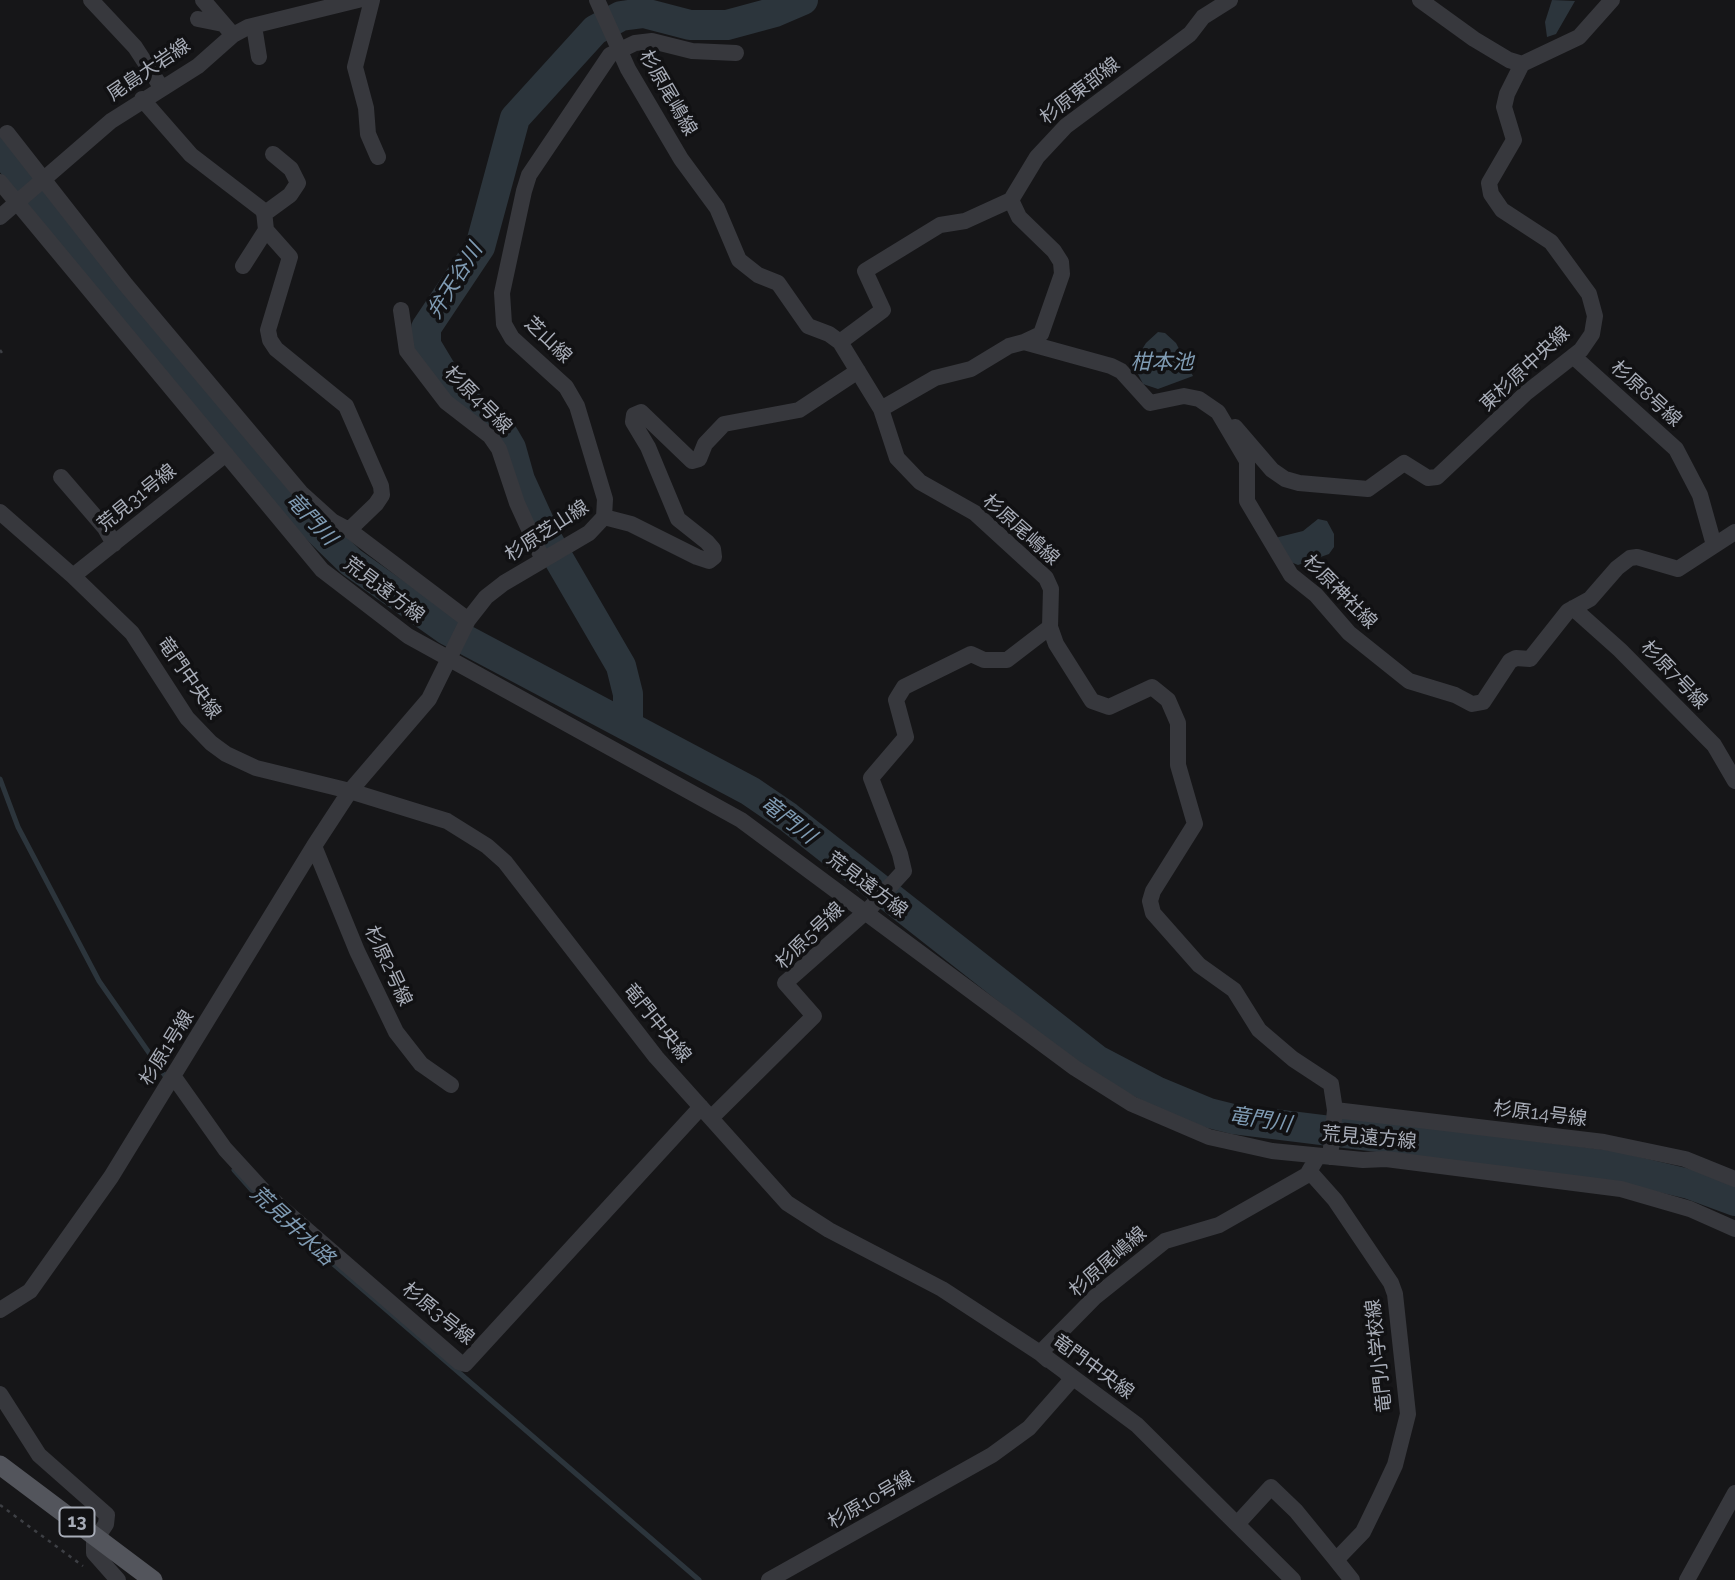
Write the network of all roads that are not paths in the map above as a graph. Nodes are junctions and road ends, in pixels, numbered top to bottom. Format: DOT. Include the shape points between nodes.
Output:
graph roads {
  1 [pos="91,0"];
  2 [pos="203,0"];
  3 [pos="358,0"];
  4 [pos="372,0"];
  5 [pos="597,0"];
  6 [pos="1230,0"];
  7 [pos="1420,0"];
  8 [pos="1612,0"];
  9 [pos="298,7"];
  10 [pos="198,19"];
  11 [pos="254,26"];
  12 [pos="228,29"];
  13 [pos="616,42"];
  14 [pos="736,53"];
  15 [pos="259,57"];
  16 [pos="1522,64"];
  17 [pos="160,87"];
  18 [pos="142,99"];
  19 [pos="7,133"];
  20 [pos="273,154"];
  21 [pos="378,157"];
  22 [pos="42,181"];
  23 [pos="0,182"];
  24 [pos="19,200"];
  25 [pos="1011,200"];
  26 [pos="0,217"];
  27 [pos="265,222"];
  28 [pos="243,267"];
  29 [pos="401,310"];
  30 [pos="839,342"];
  31 [pos="1024,342"];
  32 [pos="1573,356"];
  33 [pos="858,371"];
  34 [pos="881,409"];
  35 [pos="1217,412"];
  36 [pos="226,454"];
  37 [pos="61,477"];
  38 [pos="0,512"];
  39 [pos="604,517"];
  40 [pos="349,530"];
  41 [pos="1735,533"];
  42 [pos="114,544"];
  43 [pos="1714,545"];
  44 [pos="544,559"];
  45 [pos="73,576"];
  46 [pos="1573,608"];
  47 [pos="467,621"];
  48 [pos="1051,626"];
  49 [pos="452,653"];
  50 [pos="1735,781"];
  51 [pos="350,791"];
  52 [pos="314,846"];
  53 [pos="868,909"];
  54 [pos="171,1081"];
  55 [pos="451,1084"];
  56 [pos="706,1112"];
  57 [pos="1335,1112"];
  58 [pos="1326,1154"];
  59 [pos="1310,1172"];
  60 [pos="1735,1179"];
  61 [pos="1735,1229"];
  62 [pos="0,1310"];
  63 [pos="1040,1353"];
  64 [pos="1073,1378"];
  65 [pos="0,1394"];
  66 [pos="0,1465"];
  67 [pos="1735,1493"];
  68 [pos="1238,1523"];
  69 [pos="98,1538"];
  70 [pos="1336,1560"];
  71 [pos="118,1580"];
  72 [pos="153,1580"];
  73 [pos="769,1580"];
  74 [pos="1293,1580"];
  75 [pos="1352,1580"];
  76 [pos="1687,1580"];
  1 -- 17 [label="street" via="135,47"];
  2 -- 12 [label="street"];
  3 -- 9 [label="street, 尾島大岩線"];
  4 -- 21 [label="street" via="355,67 368,134"];
  5 -- 13 [label="street, 杉原尾嶋線"];
  6 -- 25 [label="street, 杉原東部線" via="1066,125 1037,157"];
  7 -- 16 [label="street" via="1474,39"];
  8 -- 16 [label="street" via="1579,37"];
  9 -- 11 [label="street, 尾島大岩線"];
  10 -- 12 [label="street"];
  11 -- 12 [label="street, 尾島大岩線"];
  11 -- 15 [label="street"];
  12 -- 17 [label="street, 尾島大岩線" via="198,66"];
  13 -- 14 [label="street" via="652,41 692,51"];
  13 -- 30 [label="street, 杉原尾嶋線" via="681,159 717,208 739,260 778,283 808,326"];
  13 -- 39 [label="street, 芝山線" via="529,175 501,308 512,338 551,370 577,406 602,488"];
  16 -- 32 [label="street, 東杉原中央線" via="1504,107 1514,140 1489,183 1503,211 1551,242 1590,294 1595,316 1591,334"];
  17 -- 18 [label="street, 尾島大岩線"];
  18 -- 22 [label="street, 尾島大岩線"];
  18 -- 27 [label="street" via="191,155"];
  19 -- 22 [label="street"];
  20 -- 27 [label="street" via="291,169 298,183"];
  22 -- 24 [label="street, 尾島大岩線"];
  22 -- 40 [label="street" via="301,492"];
  23 -- 24 [label="street, 荒見遠方線"];
  24 -- 26 [label="street, 尾島大岩線"];
  24 -- 36 [label="street, 荒見遠方線"];
  25 -- 30 [label="street" via="965,221 940,225 865,271 883,310"];
  25 -- 31 [label="street" via="1019,217 1061,262 1062,274 1041,334"];
  27 -- 28 [label="street"];
  27 -- 40 [label="street" via="290,257 268,330 270,340 346,406 382,486 376,504"];
  29 -- 44 [label="street, 杉原4号線" via="407,351 446,402 490,436 499,449 517,503"];
  30 -- 33 [label="street, 杉原尾嶋線"];
  31 -- 34 [label="street" via="971,369 935,378"];
  31 -- 35 [label="street" via="1111,366 1150,403 1199,399"];
  32 -- 35 [label="street, 東杉原中央線" via="1526,393 1443,473 1428,478 1404,463 1368,489 1285,480"];
  32 -- 43 [label="street, 杉原8号線" via="1676,449 1700,495"];
  33 -- 34 [label="street, 杉原尾嶋線"];
  33 -- 39 [label="street, 杉原芝山線" via="799,410 724,425 705,444 699,459 692,461 641,412 634,415 633,422 678,519 713,549 709,561 631,524"];
  34 -- 48 [label="street, 杉原尾嶋線" via="897,458 920,482 975,513 1046,578 1051,589"];
  35 -- 46 [label="street, 杉原神社線" via="1247,461 1247,501 1291,575 1316,595 1349,633 1409,681 1472,705 1483,702 1510,661 1530,659"];
  36 -- 42 [label="street, 荒見31号線"];
  36 -- 49 [label="street, 荒見遠方線" via="322,570 408,636"];
  37 -- 42 [label="street"];
  38 -- 45 [label="street, 竜門中央線"];
  39 -- 44 [label="street, 杉原芝山線" via="589,533"];
  40 -- 47 [label="street"];
  41 -- 43 [label="street, 杉原神社線"];
  42 -- 45 [label="street, 荒見31号線"];
  43 -- 46 [label="street, 杉原神社線" via="1678,569 1637,556 1630,558 1590,599"];
  44 -- 47 [label="street, 杉原芝山線" via="486,597"];
  45 -- 51 [label="street, 竜門中央線" via="132,633 187,718 211,743 256,768"];
  46 -- 50 [label="street, 杉原7号線" via="1714,746"];
  47 -- 49 [label="street, 杉原芝山線"];
  48 -- 53 [label="street, 杉原5号線" via="1007,660 984,660 971,654 904,687 896,700 906,737 871,778 904,871"];
  48 -- 57 [label="street, 杉原尾嶋線" via="1056,644 1092,701 1109,707 1153,687 1168,700 1178,723 1178,765 1195,824 1153,891 1153,913 1199,965 1234,989 1259,1030 1331,1084"];
  49 -- 51 [label="street, 杉原芝山線" via="429,699"];
  49 -- 53 [label="street, 荒見遠方線" via="741,820"];
  51 -- 52 [label="street, 杉原1号線"];
  51 -- 56 [label="street, 竜門中央線" via="447,821 505,862 631,1027"];
  52 -- 54 [label="street, 杉原1号線"];
  52 -- 55 [label="street, 杉原2号線" via="396,1032 421,1064"];
  53 -- 56 [label="street, 杉原5号線" via="785,983 814,1016"];
  53 -- 58 [label="street, 荒見遠方線" via="1075,1068 1132,1104 1209,1136 1272,1151"];
  54 -- 56 [label="street, 杉原3号線" via="268,1198 466,1364"];
  54 -- 62 [label="street, 杉原1号線" via="30,1292"];
  56 -- 63 [label="street, 竜門中央線" via="788,1203 807,1217 942,1289"];
  57 -- 58 [label="street, 杉原尾嶋線"];
  57 -- 60 [label="street, 杉原14号線" via="1604,1142 1685,1160"];
  58 -- 59 [label="street, 杉原尾嶋線"];
  58 -- 61 [label="street, 荒見遠方線" via="1621,1189 1690,1209"];
  59 -- 63 [label="street, 杉原尾嶋線" via="1219,1225 1165,1241 1095,1297"];
  59 -- 70 [label="street, 竜門小学校線" via="1335,1200 1391,1283 1408,1414 1395,1465 1363,1532"];
  63 -- 64 [label="street, 竜門中央線"];
  64 -- 68 [label="street, 竜門中央線" via="1138,1425"];
  64 -- 73 [label="street, 杉原10号線" via="1029,1428 992,1455"];
  65 -- 69 [label="street" via="39,1455 107,1515"];
  66 -- 69 [label="main road, 13"];
  67 -- 76 [label="street"];
  68 -- 70 [label="street" via="1271,1487"];
  68 -- 74 [label="street, 竜門中央線"];
  69 -- 71 [label="street" via="94,1553"];
  69 -- 72 [label="main road, 13"];
  70 -- 75 [label="street"];
}
